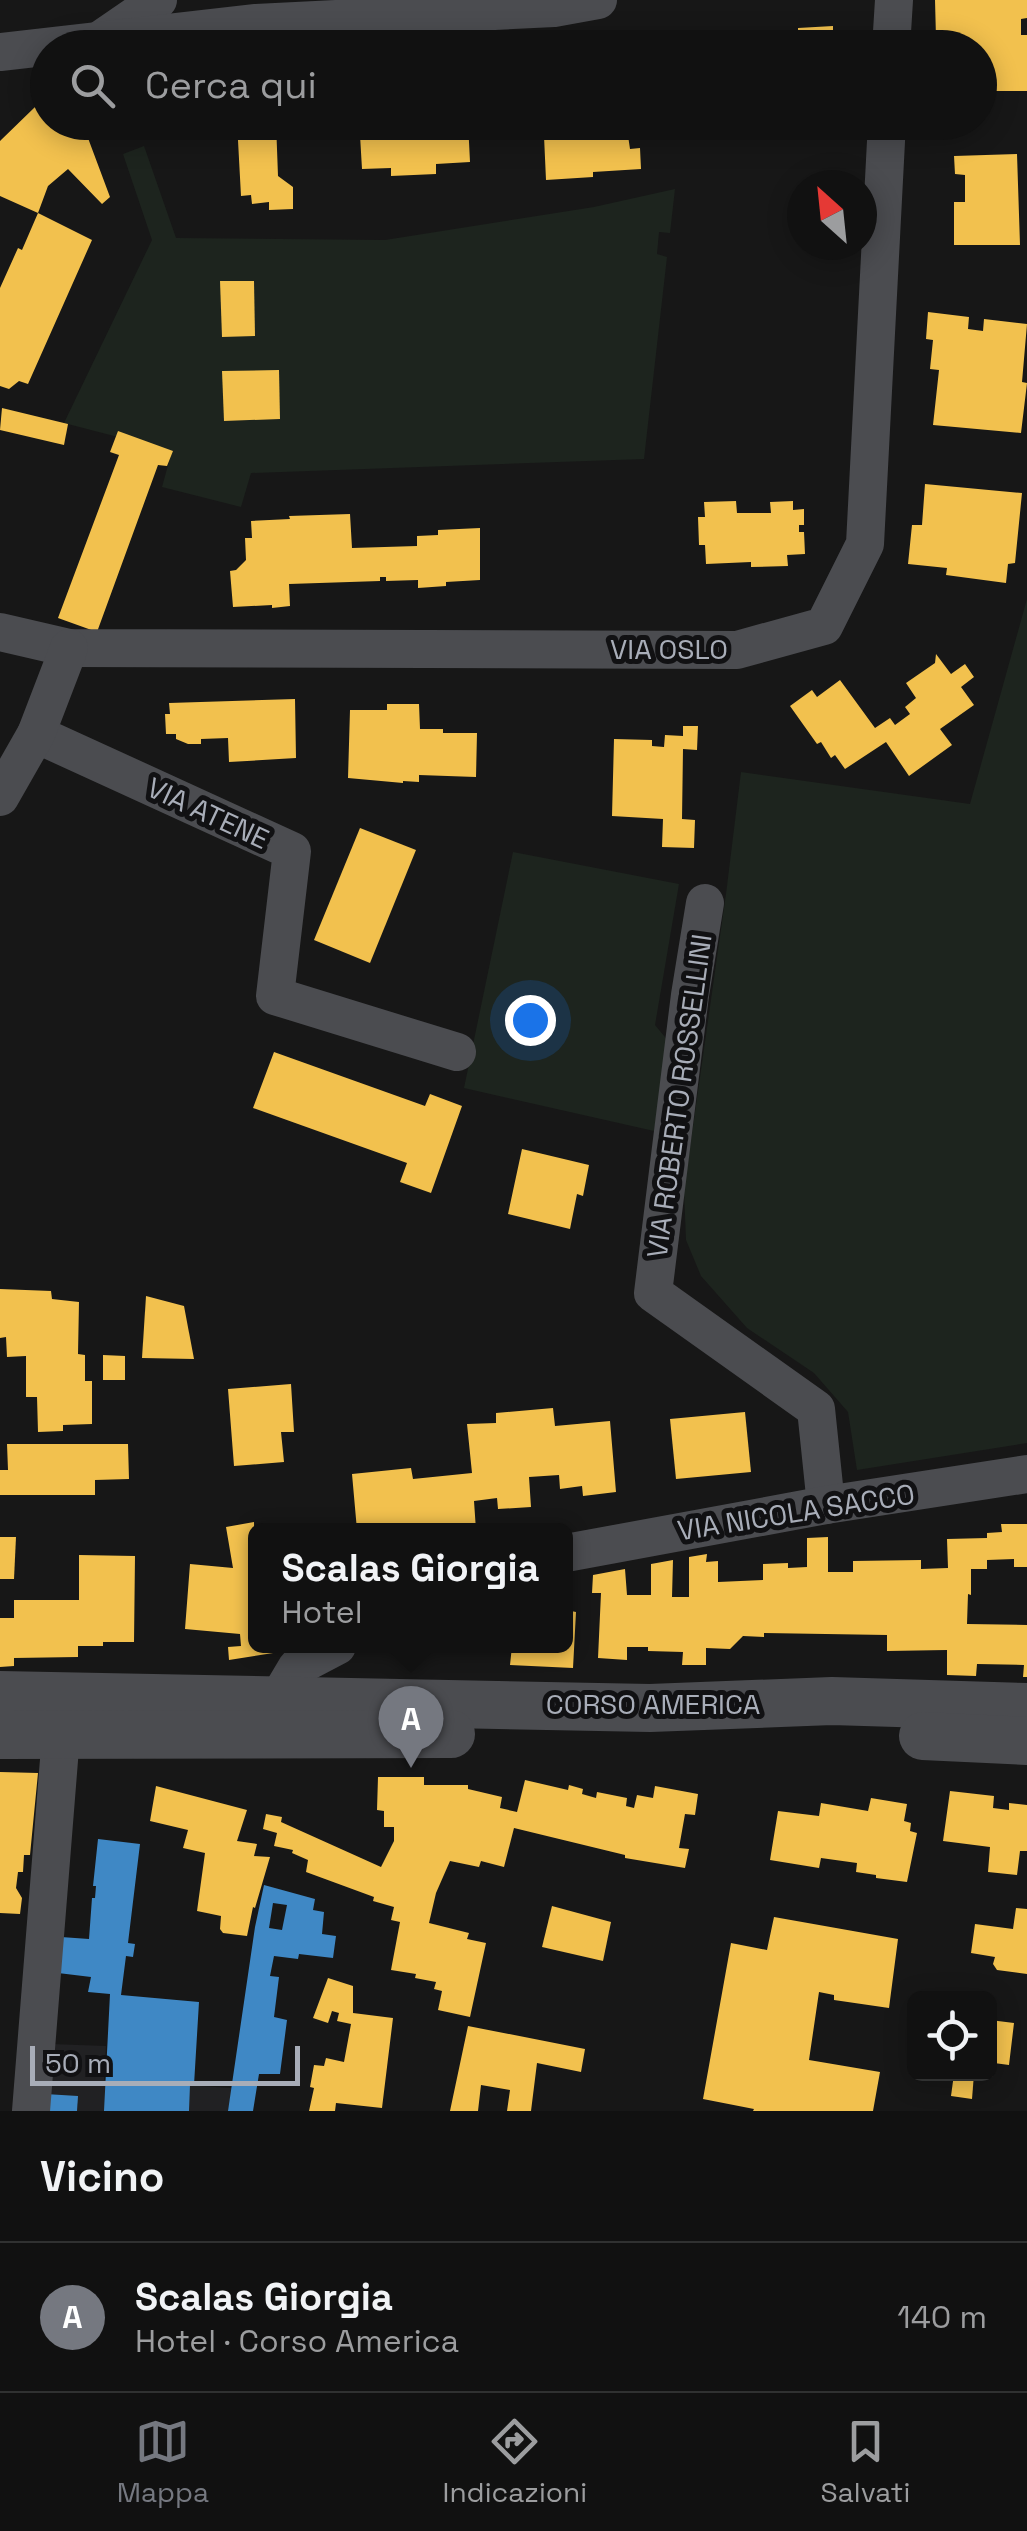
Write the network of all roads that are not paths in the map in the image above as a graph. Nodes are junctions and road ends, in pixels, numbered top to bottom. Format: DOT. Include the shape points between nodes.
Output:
graph roads {
  1 [pos="158,0"];
  2 [pos="598,0"];
  3 [pos="894,0"];
  4 [pos="251,12"];
  5 [pos="115,30"];
  6 [pos="155,30"];
  7 [pos="892,30"];
  8 [pos="30,48"];
  9 [pos="0,52"];
  10 [pos="886,140"];
  11 [pos="0,632"];
  12 [pos="69,648"];
  13 [pos="36,734"];
  14 [pos="0,797"];
  15 [pos="705,903"];
  16 [pos="457,1052"];
  17 [pos="1027,1474"];
  18 [pos="826,1505"];
  19 [pos="573,1552"];
  20 [pos="324,1653"];
  21 [pos="0,1695"];
  22 [pos="1027,1707"];
  23 [pos="279,1718"];
  24 [pos="0,1735"];
  25 [pos="61,1735"];
  26 [pos="1027,1741"];
  27 [pos="31,2111"];
  1 -- 5 [label="street"];
  2 -- 4 [label="street" via="554,8"];
  3 -- 7 [label="street"];
  4 -- 6 [label="street"];
  8 -- 9 [label="street"];
  10 -- 12 [label="street, VIA OSLO" via="864,544 824,626 736,650"];
  11 -- 12 [label="street, VIA OSLO"];
  12 -- 13 [label="street"];
  13 -- 14 [label="street"];
  13 -- 16 [label="street, VIA ATENE" via="292,851 275,996"];
  15 -- 18 [label="street, VIA ROBERTO ROSSELLINI" via="653,1293 816,1409"];
  17 -- 18 [label="street, VIA NICOLA SACCO"];
  18 -- 19 [label="street, VIA NICOLA SACCO"];
  20 -- 23 [label="street" via="297,1668"];
  21 -- 23 [label="street, CORSO AMERICA"];
  22 -- 23 [label="street, CORSO AMERICA" via="832,1701"];
  23 -- 25 [label="street, CORSO AMERICA"];
  23 -- 26 [label="street, CORSO AMERICA"];
  24 -- 25 [label="street, CORSO AMERICA"];
  25 -- 27 [label="street"];
}
